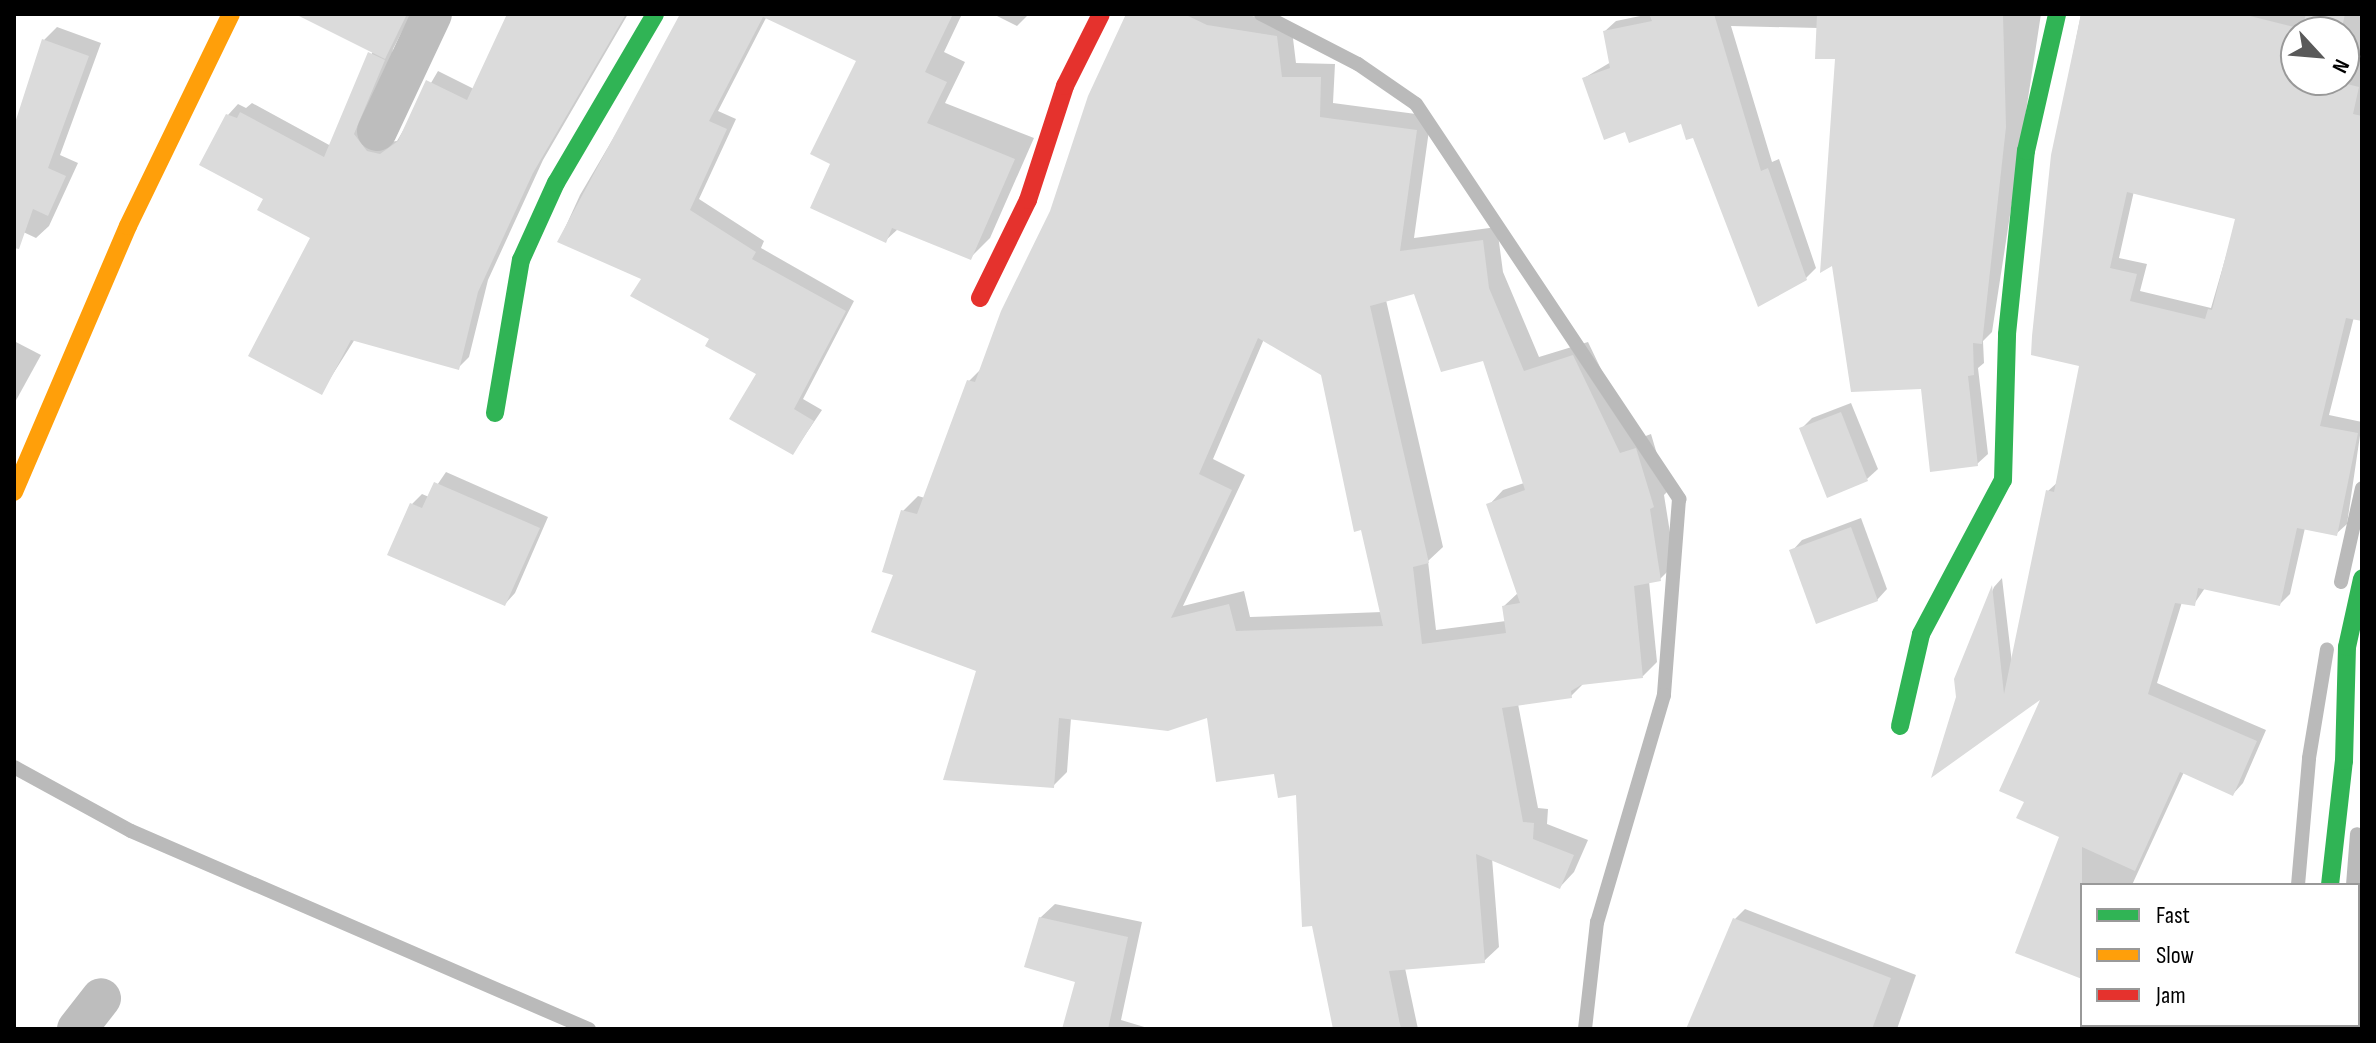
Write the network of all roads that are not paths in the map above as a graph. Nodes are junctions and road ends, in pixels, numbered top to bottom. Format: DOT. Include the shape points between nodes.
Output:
graph roads {
  1 [pos="231,14"];
  2 [pos="432,14"];
  3 [pos="655,14"];
  4 [pos="1101,14"];
  5 [pos="2057,14"];
  6 [pos="377,131"];
  7 [pos="980,298"];
  8 [pos="495,413"];
  9 [pos="14,492"];
  10 [pos="2362,579"];
  11 [pos="1900,726"];
  12 [pos="2330,883"];
  13 [pos="101,998"];
  14 [pos="77,1029"];
  1 -- 9 [label="street" via="128,226"];
  2 -- 6 [label="street"];
  3 -- 8 [label="street" via="556,183 521,260"];
  4 -- 7 [label="street" via="1065,86 1028,200"];
  5 -- 11 [label="street" via="2026,151 2007,334 2003,480 1921,634"];
  10 -- 12 [label="street" via="2347,647 2344,761"];
  13 -- 14 [label="street"];
}
